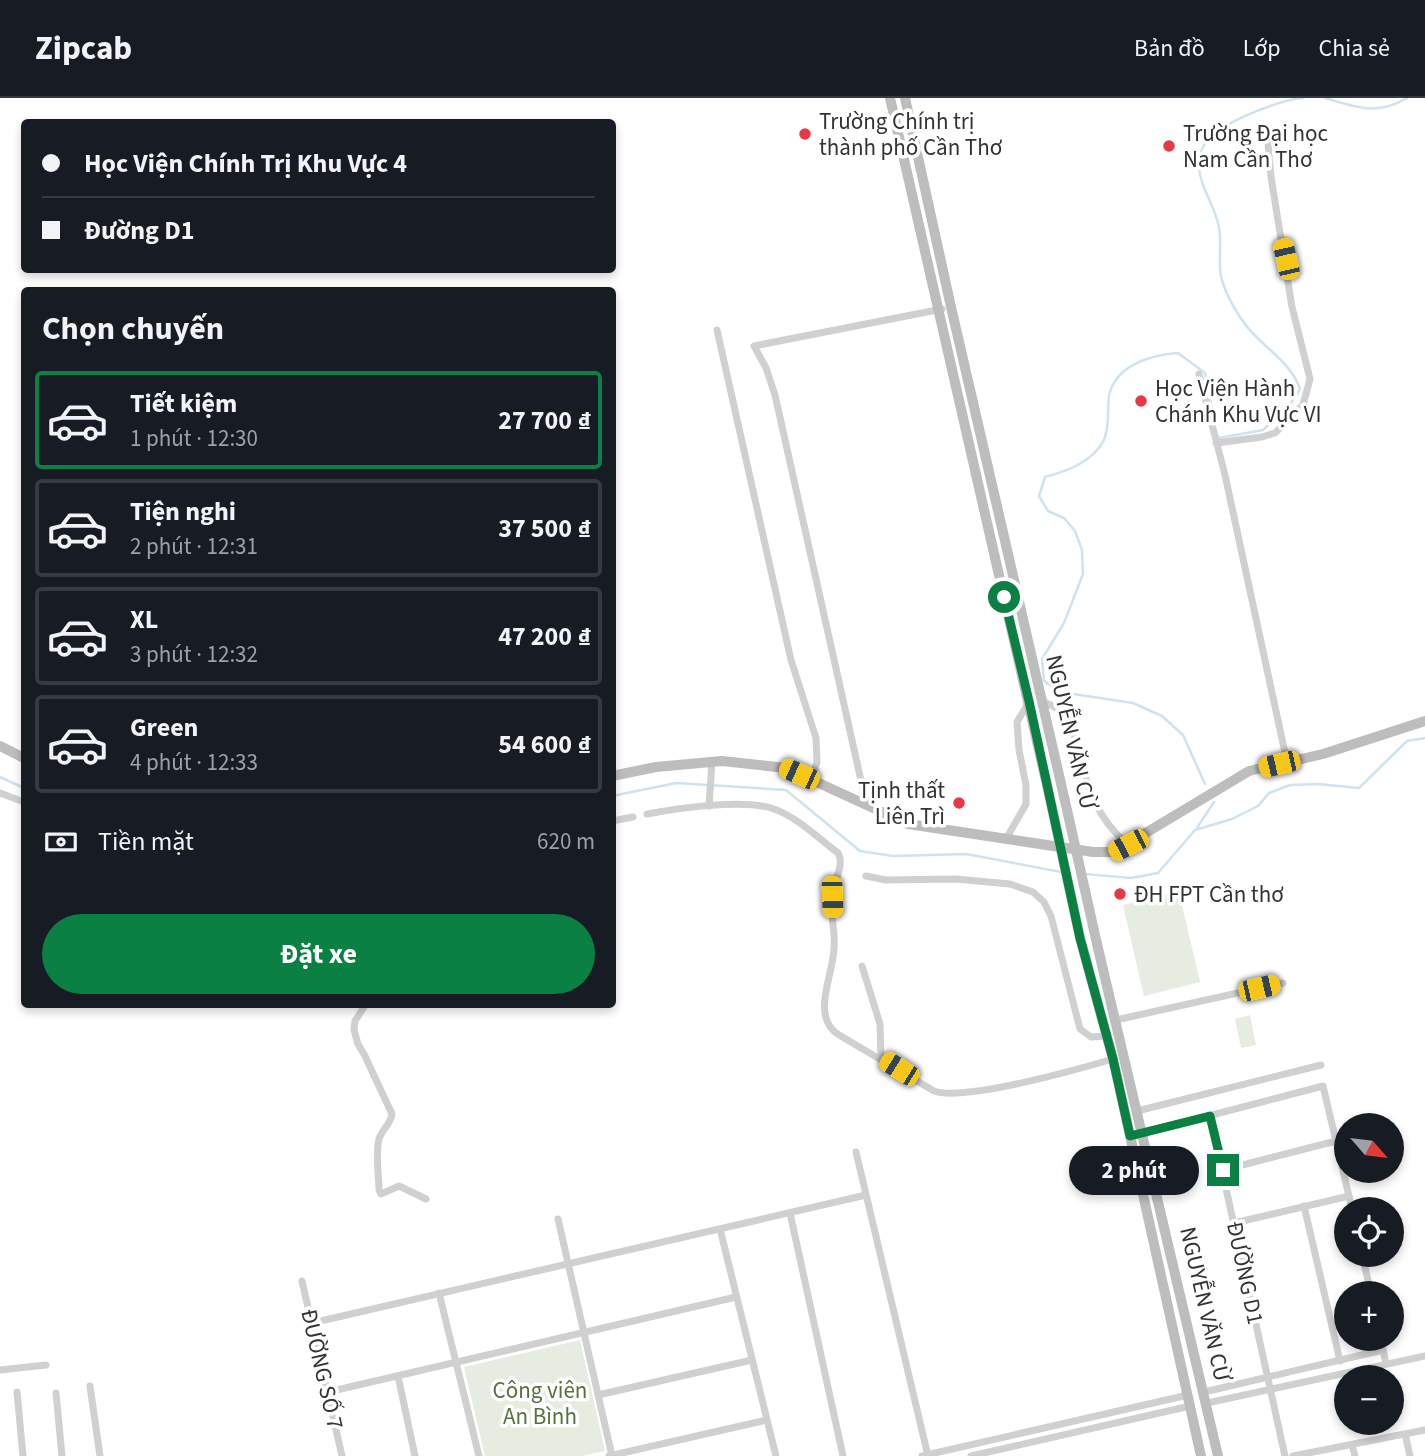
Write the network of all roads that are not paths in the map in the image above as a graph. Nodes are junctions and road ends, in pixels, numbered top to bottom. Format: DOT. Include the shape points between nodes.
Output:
graph roads {
  1 [pos="890,98"];
  2 [pos="905,98"];
  3 [pos="1267,133"];
  4 [pos="918,152"];
  5 [pos="902,156"];
  6 [pos="951,307"];
  7 [pos="938,310"];
  8 [pos="717,330"];
  9 [pos="1199,374"];
  10 [pos="970,393"];
  11 [pos="958,396"];
  12 [pos="1216,443"];
  13 [pos="1011,569"];
  14 [pos="998,571"];
  15 [pos="1029,701"];
  16 [pos="1042,701"];
  17 [pos="1425,721"];
  18 [pos="0,746"];
  19 [pos="21,756"];
  20 [pos="1287,762"];
  21 [pos="711,768"];
  22 [pos="616,775"];
  23 [pos="812,779"];
  24 [pos="0,793"];
  25 [pos="21,801"];
  26 [pos="709,803"];
  27 [pos="866,803"];
  28 [pos="647,814"];
  29 [pos="633,817"];
  30 [pos="616,820"];
  31 [pos="1006,839"];
  32 [pos="1128,845"];
  33 [pos="866,876"];
  34 [pos="862,966"];
  35 [pos="1283,983"];
  36 [pos="363,1008"];
  37 [pos="1116,1020"];
  38 [pos="1107,1036"];
  39 [pos="881,1058"];
  40 [pos="1113,1059"];
  41 [pos="1321,1065"];
  42 [pos="1137,1111"];
  43 [pos="1210,1116"];
  44 [pos="1143,1133"];
  45 [pos="1334,1133"];
  46 [pos="1130,1136"];
  47 [pos="1334,1142"];
  48 [pos="856,1152"];
  49 [pos="1223,1170"];
  50 [pos="1346,1183"];
  51 [pos="866,1195"];
  52 [pos="1349,1195"];
  53 [pos="426,1199"];
  54 [pos="1304,1206"];
  55 [pos="790,1213"];
  56 [pos="558,1219"];
  57 [pos="1234,1223"];
  58 [pos="720,1229"];
  59 [pos="568,1264"];
  60 [pos="302,1281"];
  61 [pos="439,1293"];
  62 [pos="736,1297"];
  63 [pos="312,1323"];
  64 [pos="584,1332"];
  65 [pos="1379,1351"];
  66 [pos="1383,1351"];
  67 [pos="1425,1356"];
  68 [pos="752,1360"];
  69 [pos="1340,1361"];
  70 [pos="456,1362"];
  71 [pos="1386,1363"];
  72 [pos="46,1365"];
  73 [pos="0,1370"];
  74 [pos="398,1376"];
  75 [pos="1267,1377"];
  76 [pos="90,1386"];
  77 [pos="1270,1389"];
  78 [pos="17,1392"];
  79 [pos="327,1392"];
  80 [pos="56,1393"];
  81 [pos="598,1395"];
  82 [pos="1205,1397"];
  83 [pos="1189,1401"];
  84 [pos="767,1420"];
  85 [pos="1425,1430"];
  86 [pos="1405,1434"];
  87 [pos="1352,1445"];
  88 [pos="23,1456"];
  89 [pos="62,1456"];
  90 [pos="100,1456"];
  91 [pos="342,1456"];
  92 [pos="415,1456"];
  93 [pos="479,1456"];
  94 [pos="611,1456"];
  95 [pos="776,1456"];
  96 [pos="843,1456"];
  97 [pos="926,1456"];
  98 [pos="971,1456"];
  99 [pos="1201,1456"];
  100 [pos="1218,1456"];
  101 [pos="1284,1456"];
  102 [pos="1293,1456"];
  103 [pos="1354,1456"];
  104 [pos="1410,1456"];
  1 -- 5 [label="main road, NGUYỄN VĂN CỪ"];
  2 -- 4 [label="main road, NGUYỄN VĂN CỪ"];
  3 -- 12 [label="street" via="1292,307 1310,379 1303,405 1275,433"];
  4 -- 5 [label="main road"];
  4 -- 6 [label="main road, NGUYỄN VĂN CỪ"];
  5 -- 7 [label="main road, NGUYỄN VĂN CỪ"];
  6 -- 7 [label="street"];
  6 -- 10 [label="main road, NGUYỄN VĂN CỪ"];
  7 -- 11 [label="main road, NGUYỄN VĂN CỪ"];
  7 -- 27 [label="street" via="754,346 775,395"];
  8 -- 23 [label="street" via="791,660 816,738"];
  9 -- 12 [label="street"];
  10 -- 11 [label="main road"];
  10 -- 13 [label="main road, NGUYỄN VĂN CỪ"];
  11 -- 14 [label="main road, NGUYỄN VĂN CỪ"];
  12 -- 20 [label="street"];
  13 -- 14 [label="main road"];
  13 -- 16 [label="main road, NGUYỄN VĂN CỪ"];
  14 -- 15 [label="main road, NGUYỄN VĂN CỪ"];
  15 -- 31 [label="street" via="1017,722 1026,804"];
  15 -- 38 [label="main road, NGUYỄN VĂN CỪ, bridge" via="1080,938"];
  16 -- 32 [label="street" via="1069,718 1095,805"];
  16 -- 37 [label="main road, NGUYỄN VĂN CỪ, bridge"];
  17 -- 20 [label="main road"];
  18 -- 19 [label="main road"];
  20 -- 32 [label="main road" via="1249,771"];
  21 -- 22 [label="main road" via="656,767"];
  21 -- 23 [label="main road" via="722,761 786,768"];
  21 -- 26 [label="street"];
  23 -- 27 [label="main road"];
  24 -- 25 [label="street"];
  26 -- 28 [label="street"];
  26 -- 39 [label="street" via="772,808 838,853 841,858 832,897 835,948 824,1003 827,1023"];
  27 -- 31 [label="main road" via="908,824"];
  29 -- 30 [label="street"];
  31 -- 32 [label="main road" via="1093,852 1114,852"];
  33 -- 38 [label="street" via="975,880 1033,892 1051,916 1080,1028 1091,1037"];
  34 -- 39 [label="street" via="880,1024"];
  35 -- 37 [label="street"];
  36 -- 53 [label="street" via="354,1030 392,1114 380,1135 379,1190 381,1195 399,1186"];
  37 -- 42 [label="main road, NGUYỄN VĂN CỪ"];
  38 -- 40 [label="main road, NGUYỄN VĂN CỪ"];
  39 -- 40 [label="street" via="934,1091 949,1094 1051,1077"];
  40 -- 46 [label="main road, NGUYỄN VĂN CỪ"];
  41 -- 42 [label="street"];
  42 -- 44 [label="main road, NGUYỄN VĂN CỪ"];
  43 -- 44 [label="street"];
  43 -- 45 [label="street" via="1323,1086"];
  43 -- 49 [label="street, ĐƯỜNG D1"];
  44 -- 46 [label="main road"];
  44 -- 82 [label="main road, NGUYỄN VĂN CỪ"];
  46 -- 83 [label="main road, NGUYỄN VĂN CỪ"];
  47 -- 49 [label="street"];
  48 -- 51 [label="street"];
  49 -- 57 [label="street, ĐƯỜNG D1"];
  50 -- 52 [label="street"];
  51 -- 55 [label="street"];
  51 -- 97 [label="street"];
  52 -- 54 [label="street"];
  54 -- 57 [label="street"];
  54 -- 69 [label="street"];
  55 -- 58 [label="street"];
  55 -- 96 [label="street"];
  56 -- 59 [label="street"];
  57 -- 75 [label="street, ĐƯỜNG D1"];
  58 -- 59 [label="street"];
  58 -- 62 [label="street"];
  59 -- 61 [label="street"];
  59 -- 64 [label="street"];
  60 -- 63 [label="street, ĐƯỜNG SỐ 7"];
  61 -- 63 [label="street"];
  61 -- 70 [label="street"];
  62 -- 64 [label="street"];
  62 -- 68 [label="street"];
  63 -- 79 [label="street, ĐƯỜNG SỐ 7"];
  64 -- 70 [label="street"];
  64 -- 81 [label="street"];
  65 -- 69 [label="street"];
  66 -- 71 [label="street"];
  67 -- 71 [label="street"];
  68 -- 81 [label="street"];
  68 -- 84 [label="street"];
  69 -- 75 [label="street"];
  70 -- 74 [label="street"];
  70 -- 93 [label="street"];
  71 -- 77 [label="street"];
  72 -- 73 [label="street"];
  74 -- 79 [label="street"];
  74 -- 92 [label="street"];
  75 -- 77 [label="street, ĐƯỜNG D1"];
  75 -- 82 [label="street"];
  76 -- 90 [label="street"];
  77 -- 82 [label="street"];
  77 -- 101 [label="street, ĐƯỜNG D1"];
  78 -- 88 [label="street"];
  79 -- 91 [label="street, ĐƯỜNG SỐ 7"];
  80 -- 89 [label="street"];
  81 -- 94 [label="street"];
  82 -- 83 [label="main road"];
  82 -- 100 [label="main road, NGUYỄN VĂN CỪ"];
  83 -- 97 [label="street"];
  83 -- 98 [label="street"];
  83 -- 99 [label="main road, NGUYỄN VĂN CỪ"];
  84 -- 94 [label="street"];
  84 -- 95 [label="street"];
  85 -- 86 [label="street"];
  86 -- 87 [label="street"];
  86 -- 104 [label="street"];
  87 -- 102 [label="street"];
  87 -- 103 [label="street"];
}
